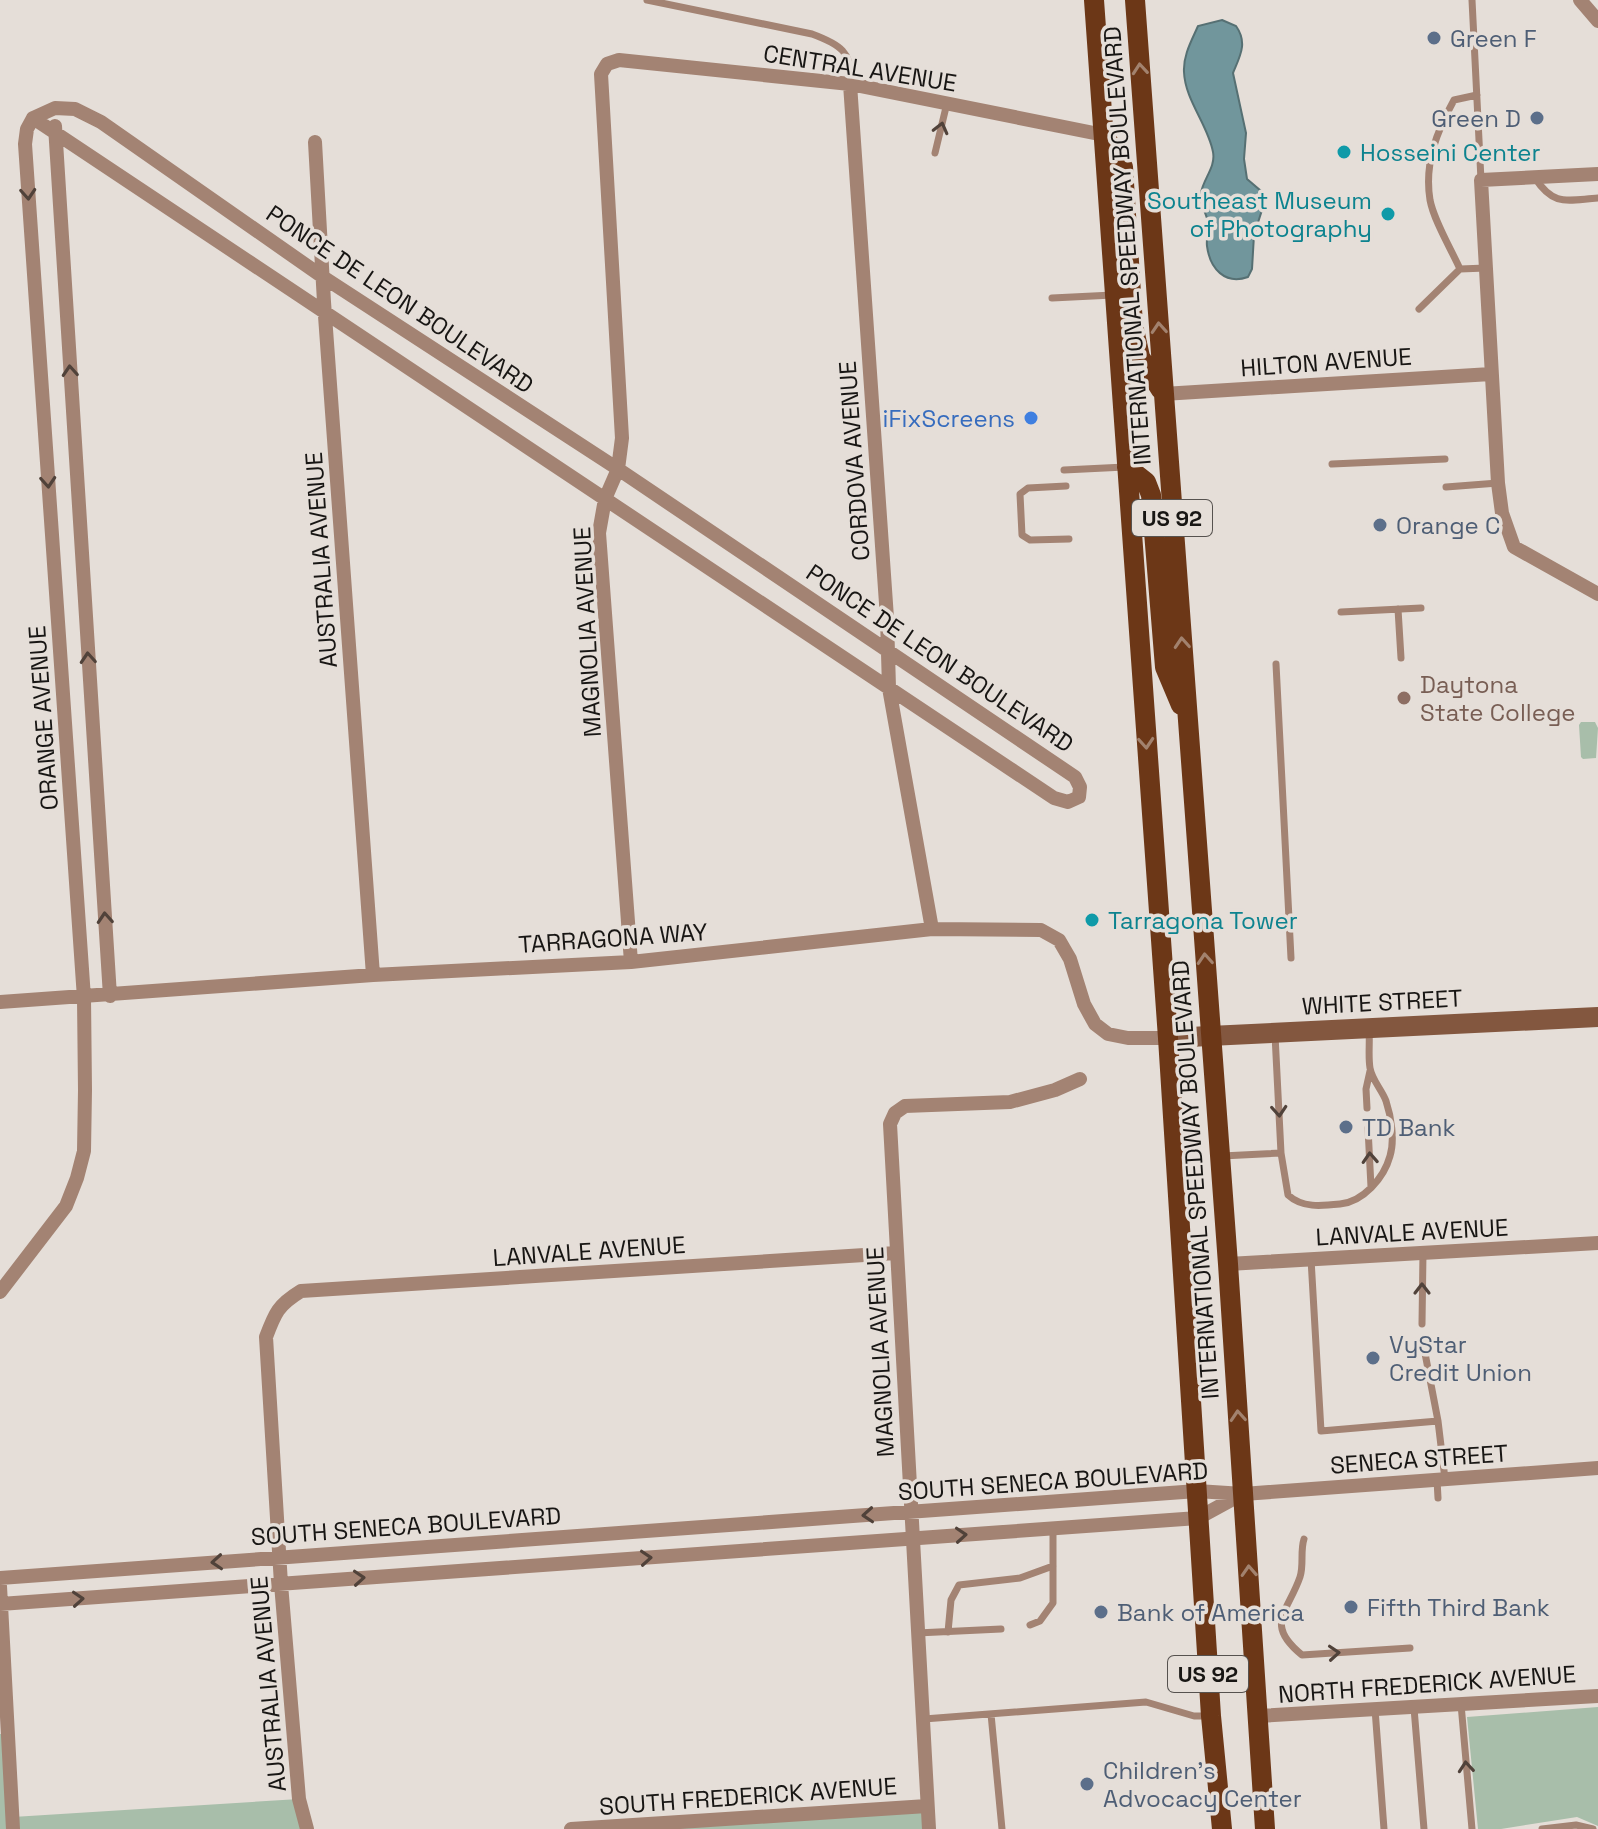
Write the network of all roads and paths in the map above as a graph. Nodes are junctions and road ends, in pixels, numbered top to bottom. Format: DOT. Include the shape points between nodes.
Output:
graph roads {
  1 [pos="647,0"];
  2 [pos="1094,0"];
  3 [pos="1135,0"];
  4 [pos="1472,0"];
  5 [pos="1580,0"];
  6 [pos="1598,21"];
  7 [pos="607,64"];
  8 [pos="850,84"];
  9 [pos="1477,95"];
  10 [pos="947,103"];
  11 [pos="55,108"];
  12 [pos="33,118"];
  13 [pos="54,133"];
  14 [pos="1104,135"];
  15 [pos="315,142"];
  16 [pos="935,153"];
  17 [pos="1598,174"];
  18 [pos="1535,178"];
  19 [pos="1481,180"];
  20 [pos="1598,198"];
  21 [pos="1486,268"];
  22 [pos="1460,269"];
  23 [pos="323,277"];
  24 [pos="1115,294"];
  25 [pos="1052,298"];
  26 [pos="1419,309"];
  27 [pos="325,314"];
  28 [pos="1491,374"];
  29 [pos="1163,394"];
  30 [pos="72,401"];
  31 [pos="43,402"];
  32 [pos="1445,459"];
  33 [pos="1332,464"];
  34 [pos="1127,467"];
  35 [pos="618,469"];
  36 [pos="1064,470"];
  37 [pos="1498,483"];
  38 [pos="1066,486"];
  39 [pos="1446,487"];
  40 [pos="605,499"];
  41 [pos="1069,539"];
  42 [pos="83,580"];
  43 [pos="55,583"];
  44 [pos="1598,594"];
  45 [pos="1421,608"];
  46 [pos="1398,609"];
  47 [pos="1341,612"];
  48 [pos="888,649"];
  49 [pos="1401,658"];
  50 [pos="1276,664"];
  51 [pos="889,688"];
  52 [pos="1187,715"];
  53 [pos="96,771"];
  54 [pos="68,773"];
  55 [pos="932,929"];
  56 [pos="1291,958"];
  57 [pos="631,962"];
  58 [pos="373,975"];
  59 [pos="110,996"];
  60 [pos="84,998"];
  61 [pos="0,1002"];
  62 [pos="1598,1017"];
  63 [pos="1369,1029"];
  64 [pos="1275,1033"];
  65 [pos="1211,1036"];
  66 [pos="1168,1038"];
  67 [pos="1370,1070"];
  68 [pos="1080,1079"];
  69 [pos="1367,1108"];
  70 [pos="1368,1128"];
  71 [pos="1281,1153"];
  72 [pos="1220,1156"];
  73 [pos="1371,1187"];
  74 [pos="1598,1243"];
  75 [pos="896,1253"];
  76 [pos="1423,1253"];
  77 [pos="1311,1259"];
  78 [pos="1228,1264"];
  79 [pos="0,1292"];
  80 [pos="286,1300"];
  81 [pos="1422,1324"];
  82 [pos="1424,1348"];
  83 [pos="1438,1421"];
  84 [pos="1598,1468"];
  85 [pos="1441,1480"];
  86 [pos="1197,1491"];
  87 [pos="1243,1494"];
  88 [pos="1438,1498"];
  89 [pos="1052,1502"];
  90 [pos="911,1512"];
  91 [pos="1198,1518"];
  92 [pos="1053,1528"];
  93 [pos="598,1535"];
  94 [pos="912,1538"];
  95 [pos="1304,1539"];
  96 [pos="279,1558"];
  97 [pos="602,1561"];
  98 [pos="1053,1566"];
  99 [pos="0,1578"];
  100 [pos="281,1584"];
  101 [pos="0,1586"];
  102 [pos="1,1604"];
  103 [pos="1030,1625"];
  104 [pos="1001,1629"];
  105 [pos="948,1632"];
  106 [pos="917,1633"];
  107 [pos="1410,1648"];
  108 [pos="1598,1696"];
  109 [pos="1461,1704"];
  110 [pos="1414,1708"];
  111 [pos="1375,1709"];
  112 [pos="991,1714"];
  113 [pos="1211,1716"];
  114 [pos="1258,1716"];
  115 [pos="923,1719"];
  116 [pos="927,1806"];
  117 [pos="1557,1828"];
  118 [pos="13,1829"];
  119 [pos="307,1829"];
  120 [pos="571,1829"];
  121 [pos="929,1829"];
  122 [pos="1002,1829"];
  123 [pos="1222,1829"];
  124 [pos="1265,1829"];
  125 [pos="1384,1829"];
  126 [pos="1424,1829"];
  127 [pos="1472,1829"];
  128 [pos="1542,1829"];
  129 [pos="1593,1829"];
  1 -- 8 [label="lane" via="832,41 852,66"];
  2 -- 14 [label="main road, INTERNATIONAL SPEEDWAY BOULEVARD / US 92"];
  29 -- 3 [label="main road, INTERNATIONAL SPEEDWAY BOULEVARD / US 92, one-way"];
  4 -- 9 [label="lane"];
  5 -- 6 [label="street"];
  7 -- 8 [label="street, CENTRAL AVENUE" via="619,60"];
  7 -- 35 [label="street, MAGNOLIA AVENUE" via="601,74 622,438"];
  8 -- 10 [label="street, CENTRAL AVENUE"];
  8 -- 48 [label="street, CORDOVA AVENUE"];
  9 -- 19 [label="lane"];
  9 -- 22 [label="lane" via="1454,100 1434,140 1430,164 1430,201"];
  10 -- 14 [label="street, CENTRAL AVENUE"];
  16 -- 10 [label="lane, one-way"];
  11 -- 12 [label="street"];
  11 -- 13 [label="street, ORANGE AVENUE"];
  11 -- 23 [label="street, PONCE DE LEON BOULEVARD" via="75,109 101,122"];
  12 -- 13 [label="street, PONCE DE LEON BOULEVARD"];
  12 -- 31 [label="street, ORANGE AVENUE, one-way" via="25,144"];
  13 -- 27 [label="street, PONCE DE LEON BOULEVARD"];
  30 -- 13 [label="street, ORANGE AVENUE, one-way"];
  14 -- 24 [label="main road, INTERNATIONAL SPEEDWAY BOULEVARD / US 92"];
  14 -- 29 [label="main road" via="1123,167 1133,325 1140,357"];
  15 -- 23 [label="street, AUSTRALIA AVENUE"];
  17 -- 18 [label="street"];
  18 -- 19 [label="street"];
  18 -- 20 [label="lane" via="1544,193 1558,201"];
  19 -- 21 [label="street"];
  21 -- 22 [label="lane"];
  21 -- 28 [label="street"];
  22 -- 26 [label="lane"];
  23 -- 27 [label="street, AUSTRALIA AVENUE"];
  23 -- 35 [label="street, PONCE DE LEON BOULEVARD"];
  24 -- 25 [label="lane"];
  24 -- 34 [label="main road, INTERNATIONAL SPEEDWAY BOULEVARD / US 92"];
  27 -- 40 [label="street, PONCE DE LEON BOULEVARD"];
  27 -- 58 [label="street, AUSTRALIA AVENUE"];
  28 -- 29 [label="street, HILTON AVENUE"];
  28 -- 37 [label="street"];
  52 -- 29 [label="main road, INTERNATIONAL SPEEDWAY BOULEVARD / US 92, one-way"];
  30 -- 31 [label="street"];
  30 -- 42 [label="street, ORANGE AVENUE"];
  31 -- 43 [label="street, ORANGE AVENUE, one-way"];
  32 -- 33 [label="lane"];
  34 -- 36 [label="lane"];
  34 -- 52 [label="main road" via="1146,482 1151,495 1165,667"];
  34 -- 66 [label="main road, INTERNATIONAL SPEEDWAY BOULEVARD / US 92, one-way"];
  35 -- 40 [label="street, MAGNOLIA AVENUE"];
  35 -- 48 [label="street, PONCE DE LEON BOULEVARD"];
  37 -- 39 [label="lane"];
  37 -- 44 [label="street" via="1514,547"];
  38 -- 41 [label="lane" via="1028,488 1020,494 1022,535 1030,540"];
  40 -- 51 [label="street, PONCE DE LEON BOULEVARD"];
  40 -- 57 [label="street, MAGNOLIA AVENUE" via="599,533"];
  42 -- 43 [label="street"];
  53 -- 42 [label="street, ORANGE AVENUE, one-way"];
  43 -- 54 [label="street, ORANGE AVENUE"];
  45 -- 46 [label="lane"];
  46 -- 47 [label="lane"];
  46 -- 49 [label="lane"];
  48 -- 51 [label="street, CORDOVA AVENUE"];
  48 -- 51 [label="street, PONCE DE LEON BOULEVARD" via="1068,771 1080,787 1079,797 1068,802 1054,798"];
  50 -- 56 [label="lane"];
  51 -- 55 [label="street, CORDOVA AVENUE"];
  65 -- 52 [label="main road, INTERNATIONAL SPEEDWAY BOULEVARD / US 92, one-way"];
  53 -- 54 [label="street"];
  59 -- 53 [label="street, ORANGE AVENUE, one-way"];
  54 -- 60 [label="street, ORANGE AVENUE"];
  55 -- 57 [label="street, TARRAGONA WAY"];
  55 -- 66 [label="street, TARRAGONA WAY" via="1052,934 1070,959 1095,1024 1108,1034 1128,1038"];
  57 -- 58 [label="street, TARRAGONA WAY"];
  58 -- 59 [label="street, TARRAGONA WAY"];
  59 -- 60 [label="street, TARRAGONA WAY"];
  60 -- 61 [label="street, TARRAGONA WAY"];
  60 -- 79 [label="street, ORANGE AVENUE" via="84,1151 77,1178 66,1206"];
  62 -- 63 [label="street, WHITE STREET"];
  63 -- 64 [label="street, WHITE STREET"];
  63 -- 67 [label="lane"];
  64 -- 65 [label="street, WHITE STREET"];
  64 -- 71 [label="lane, one-way"];
  65 -- 66 [label="street, WHITE STREET"];
  65 -- 72 [label="main road, INTERNATIONAL SPEEDWAY BOULEVARD / US 92"];
  66 -- 86 [label="main road, INTERNATIONAL SPEEDWAY BOULEVARD / US 92"];
  67 -- 69 [label="lane"];
  67 -- 73 [label="lane" via="1385,1099 1392,1146 1385,1169"];
  68 -- 75 [label="street, MAGNOLIA AVENUE" via="1010,1102 905,1106 895,1113 890,1124"];
  73 -- 70 [label="lane, one-way"];
  71 -- 72 [label="lane"];
  71 -- 73 [label="lane" via="1288,1195 1297,1204 1345,1204"];
  72 -- 78 [label="main road, INTERNATIONAL SPEEDWAY BOULEVARD / US 92"];
  74 -- 76 [label="street, LANVALE AVENUE"];
  75 -- 80 [label="street, LANVALE AVENUE" via="301,1291"];
  75 -- 90 [label="street, MAGNOLIA AVENUE"];
  76 -- 77 [label="street, LANVALE AVENUE"];
  81 -- 76 [label="lane, one-way"];
  77 -- 78 [label="street, LANVALE AVENUE"];
  77 -- 83 [label="lane" via="1321,1431"];
  87 -- 78 [label="main road, INTERNATIONAL SPEEDWAY BOULEVARD / US 92, one-way"];
  80 -- 96 [label="street, AUSTRALIA AVENUE" via="266,1337"];
  82 -- 83 [label="lane"];
  83 -- 85 [label="lane"];
  84 -- 85 [label="street, SENECA STREET"];
  85 -- 87 [label="street, SENECA STREET"];
  85 -- 88 [label="lane"];
  86 -- 87 [label="street, SOUTH SENECA BOULEVARD"];
  86 -- 89 [label="street, SOUTH SENECA BOULEVARD"];
  86 -- 91 [label="main road, INTERNATIONAL SPEEDWAY BOULEVARD / US 92"];
  87 -- 91 [label="street, SOUTH SENECA BOULEVARD"];
  114 -- 87 [label="main road, INTERNATIONAL SPEEDWAY BOULEVARD / US 92, one-way"];
  89 -- 90 [label="street, SOUTH SENECA BOULEVARD"];
  89 -- 92 [label="street"];
  90 -- 93 [label="street, SOUTH SENECA BOULEVARD, one-way"];
  90 -- 94 [label="street, MAGNOLIA AVENUE"];
  91 -- 92 [label="street, SOUTH SENECA BOULEVARD"];
  91 -- 113 [label="main road, INTERNATIONAL SPEEDWAY BOULEVARD / US 92"];
  94 -- 92 [label="street, SOUTH SENECA BOULEVARD, one-way"];
  92 -- 98 [label="lane"];
  93 -- 96 [label="street, SOUTH SENECA BOULEVARD"];
  93 -- 97 [label="street"];
  97 -- 94 [label="street, SOUTH SENECA BOULEVARD, one-way"];
  94 -- 106 [label="street, MAGNOLIA AVENUE"];
  95 -- 107 [label="lane, one-way" via="1301,1574 1281,1617 1286,1642 1302,1655"];
  96 -- 99 [label="street, SOUTH SENECA BOULEVARD, one-way"];
  96 -- 100 [label="street, AUSTRALIA AVENUE"];
  100 -- 97 [label="street, SOUTH SENECA BOULEVARD, one-way"];
  98 -- 103 [label="lane" via="1053,1603 1040,1621"];
  98 -- 105 [label="lane" via="1020,1578 959,1585 951,1600"];
  102 -- 100 [label="street, SOUTH SENECA BOULEVARD, one-way"];
  100 -- 119 [label="street, AUSTRALIA AVENUE" via="299,1799"];
  101 -- 102 [label="street"];
  102 -- 118 [label="street"];
  104 -- 105 [label="lane"];
  105 -- 106 [label="lane"];
  106 -- 115 [label="street, MAGNOLIA AVENUE"];
  108 -- 109 [label="street, NORTH FREDERICK AVENUE"];
  109 -- 110 [label="street, NORTH FREDERICK AVENUE"];
  127 -- 109 [label="lane, one-way"];
  110 -- 111 [label="street, NORTH FREDERICK AVENUE"];
  110 -- 126 [label="lane"];
  111 -- 114 [label="street, NORTH FREDERICK AVENUE"];
  111 -- 125 [label="lane"];
  112 -- 113 [label="lane" via="1146,1702"];
  112 -- 115 [label="lane"];
  112 -- 122 [label="lane"];
  113 -- 123 [label="main road, INTERNATIONAL SPEEDWAY BOULEVARD / US 92"];
  114 -- 124 [label="main road, INTERNATIONAL SPEEDWAY BOULEVARD / US 92"];
  115 -- 116 [label="street, MAGNOLIA AVENUE"];
  116 -- 120 [label="street, SOUTH FREDERICK AVENUE"];
  116 -- 121 [label="street, MAGNOLIA AVENUE"];
  117 -- 128 [label="lane"];
  117 -- 129 [label="lane"];
}
